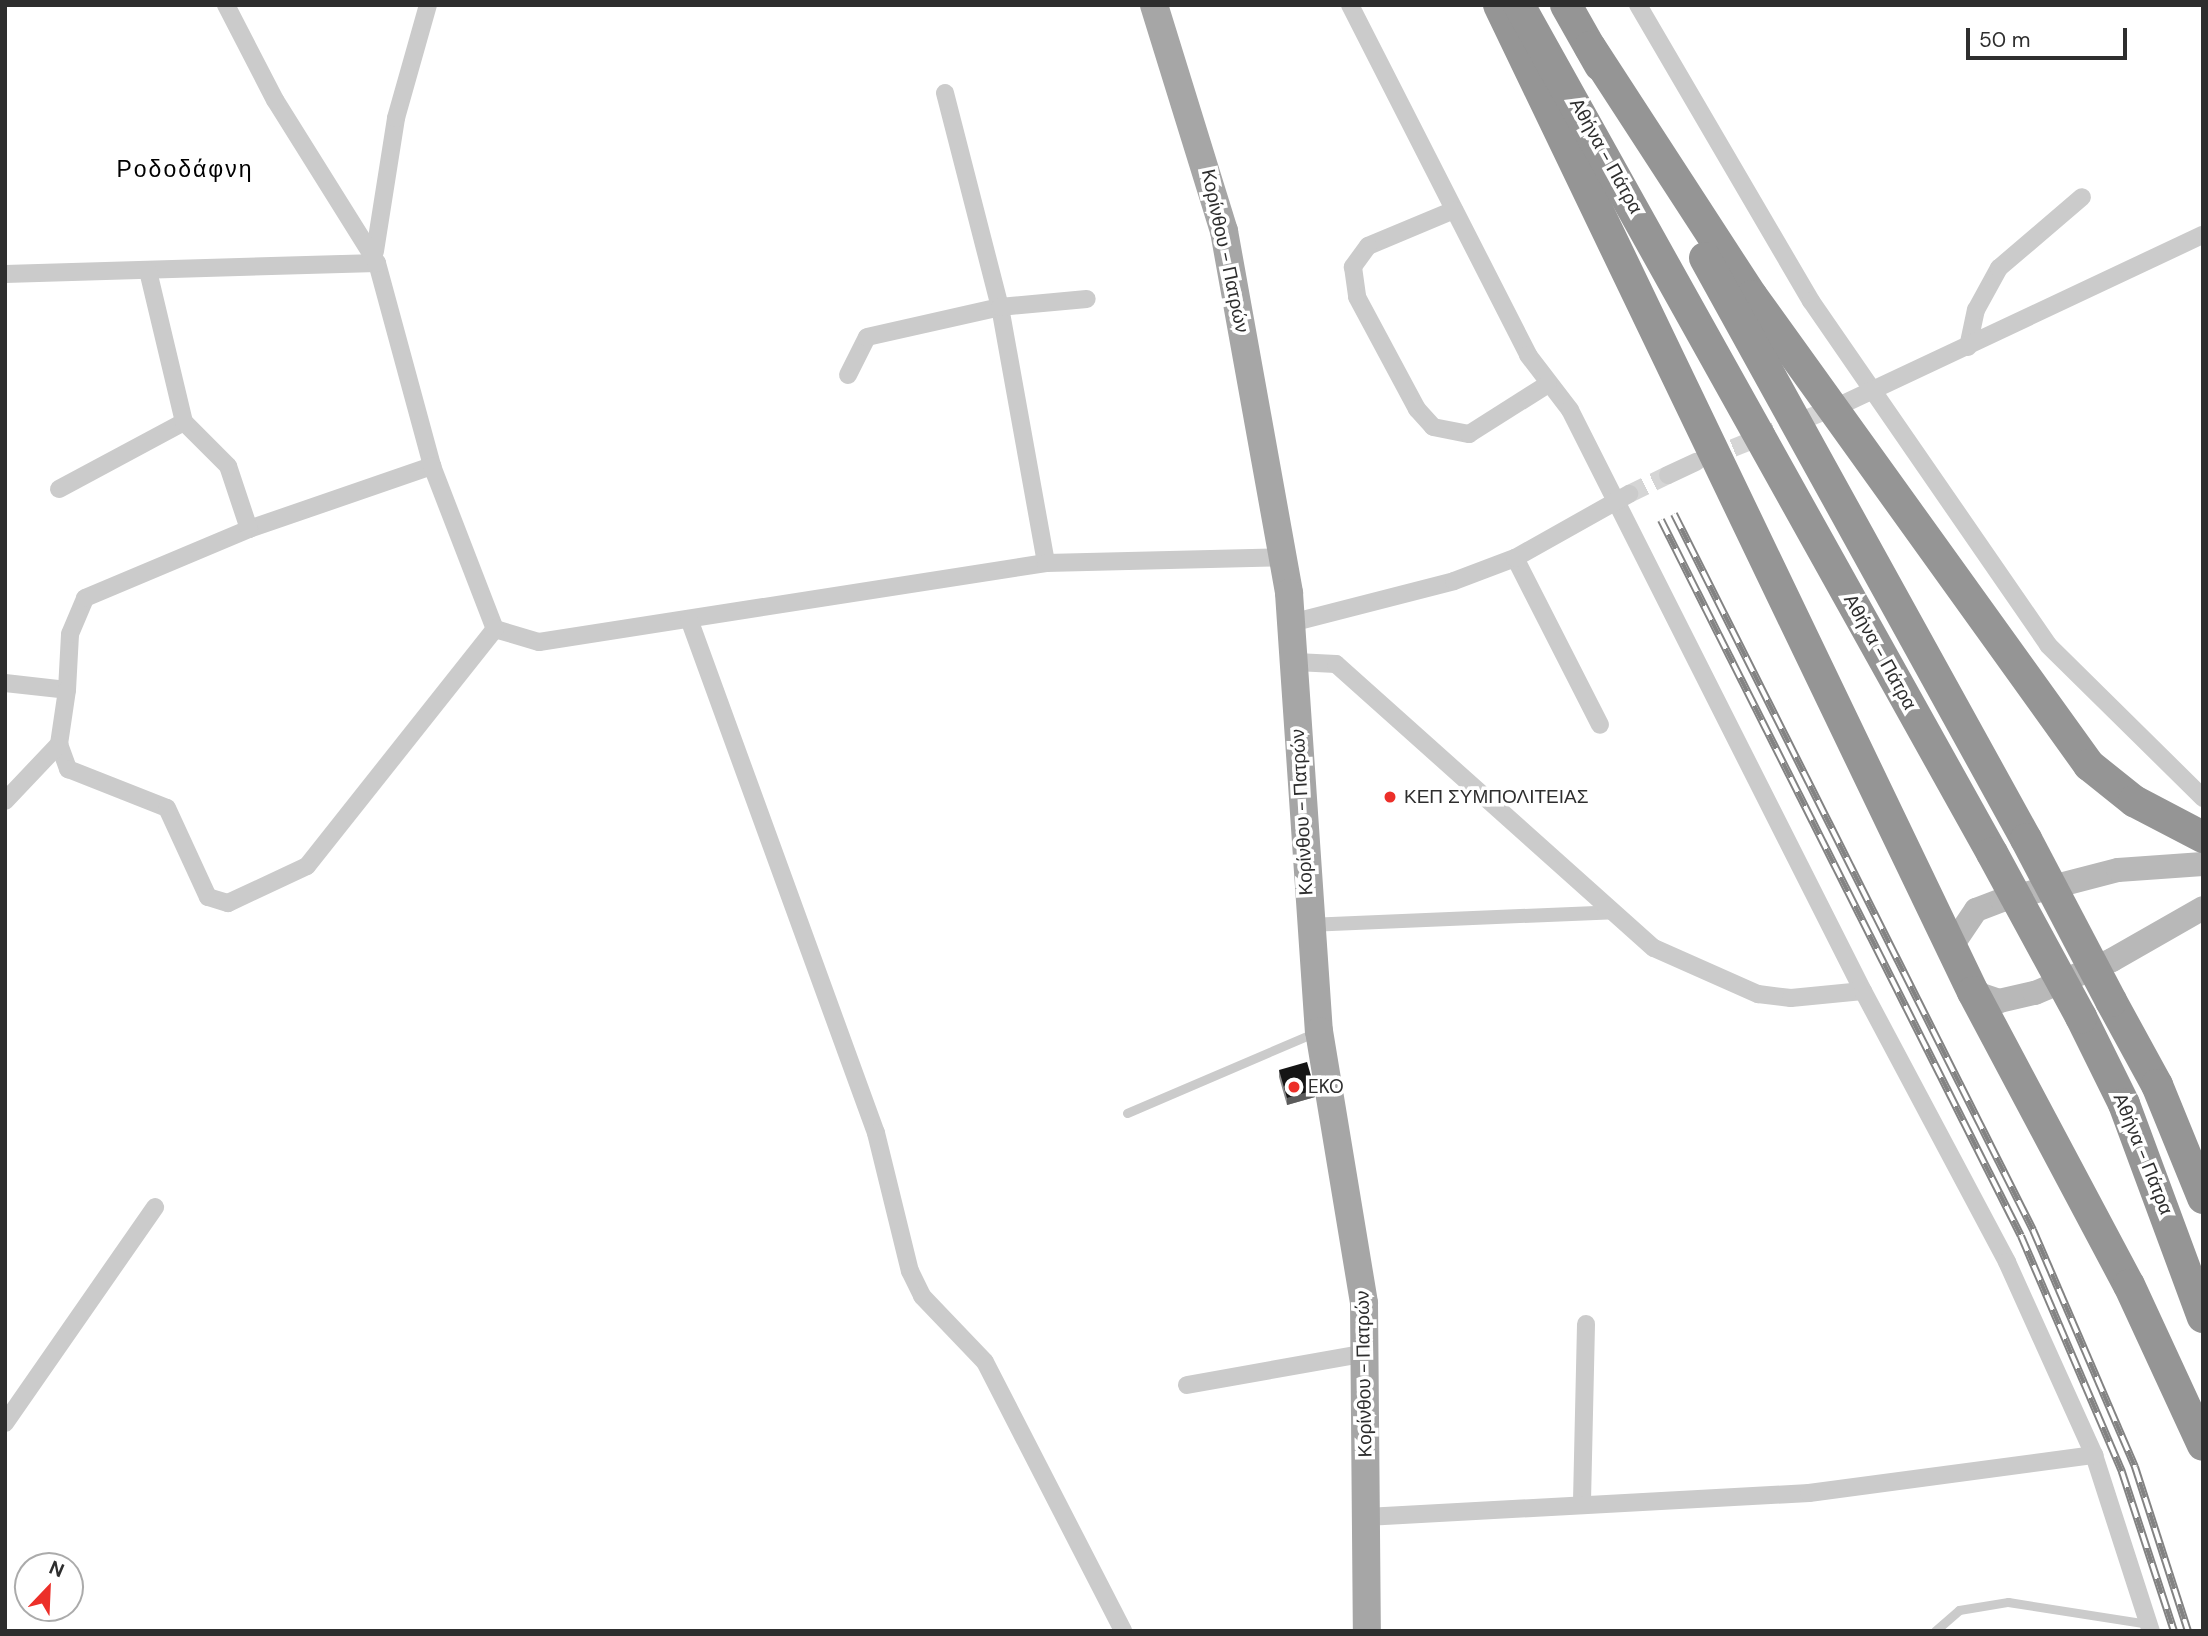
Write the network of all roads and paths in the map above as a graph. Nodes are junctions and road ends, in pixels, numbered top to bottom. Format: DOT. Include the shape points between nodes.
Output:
graph roads {
  1 [pos="226,5"];
  2 [pos="428,5"];
  3 [pos="1154,5"];
  4 [pos="1350,5"];
  5 [pos="1499,5"];
  6 [pos="1519,5"];
  7 [pos="1566,5"];
  8 [pos="1638,5"];
  9 [pos="1590,47"];
  10 [pos="945,93"];
  11 [pos="2082,197"];
  12 [pos="1454,210"];
  13 [pos="2203,235"];
  14 [pos="376,257"];
  15 [pos="148,271"];
  16 [pos="5,274"];
  17 [pos="1087,299"];
  18 [pos="1000,307"];
  19 [pos="1968,347"];
  20 [pos="848,375"];
  21 [pos="1548,384"];
  22 [pos="1872,393"];
  23 [pos="1842,405"];
  24 [pos="184,422"];
  25 [pos="1696,462"];
  26 [pos="432,466"];
  27 [pos="1668,475"];
  28 [pos="59,489"];
  29 [pos="1622,498"];
  30 [pos="249,529"];
  31 [pos="1284,557"];
  32 [pos="1515,558"];
  33 [pos="1046,563"];
  34 [pos="689,619"];
  35 [pos="1291,623"];
  36 [pos="495,629"];
  37 [pos="1296,662"];
  38 [pos="5,683"];
  39 [pos="67,691"];
  40 [pos="1600,725"];
  41 [pos="59,744"];
  42 [pos="2203,798"];
  43 [pos="5,801"];
  44 [pos="2203,837"];
  45 [pos="2203,864"];
  46 [pos="2203,908"];
  47 [pos="1614,912"];
  48 [pos="1308,925"];
  49 [pos="1951,947"];
  50 [pos="1863,991"];
  51 [pos="1973,992"];
  52 [pos="1318,1044"];
  53 [pos="1127,1113"];
  54 [pos="2203,1198"];
  55 [pos="155,1207"];
  56 [pos="2203,1317"];
  57 [pos="1586,1324"];
  58 [pos="1366,1353"];
  59 [pos="1187,1385"];
  60 [pos="5,1423"];
  61 [pos="2203,1445"];
  62 [pos="2094,1455"];
  63 [pos="1582,1501"];
  64 [pos="1366,1517"];
  65 [pos="2150,1628"];
  66 [pos="1123,1631"];
  67 [pos="1367,1631"];
  68 [pos="1935,1631"];
  1 -- 14 [label="street" via="275,100"];
  2 -- 14 [label="street" via="396,118"];
  3 -- 31 [label="main road, Κορίνθου - Πατρών" via="1224,231"];
  4 -- 12 [label="street"];
  5 -- 49 [label="highway"];
  6 -- 56 [label="highway, Αθήνα - Πάτρα, bridge" via="2081,1017 2124,1104"];
  7 -- 9 [label="highway, Αθήνα - Πάτρα"];
  8 -- 22 [label="street" via="1811,301"];
  9 -- 44 [label="highway" via="1752,296 2089,765 2134,801"];
  9 -- 54 [label="highway, Αθήνα - Πάτρα, bridge" via="2026,839 2157,1085"];
  10 -- 18 [label="street"];
  11 -- 19 [label="street" via="1998,268 1976,310"];
  12 -- 21 [label="street"];
  12 -- 21 [label="street" via="1377,240 1353,267 1357,297 1416,409 1433,427 1469,434"];
  13 -- 19 [label="street"];
  14 -- 15 [label="street"];
  14 -- 26 [label="street"];
  15 -- 16 [label="street"];
  15 -- 24 [label="street"];
  17 -- 18 [label="street"];
  18 -- 20 [label="street" via="867,337"];
  18 -- 33 [label="street"];
  19 -- 22 [label="street"];
  21 -- 29 [label="street" via="1570,410"];
  22 -- 23 [label="street"];
  22 -- 42 [label="street" via="2048,645"];
  24 -- 28 [label="street"];
  24 -- 30 [label="street" via="228,466"];
  25 -- 27 [label="street"];
  26 -- 30 [label="street"];
  26 -- 36 [label="street"];
  29 -- 32 [label="street"];
  29 -- 50 [label="street"];
  30 -- 39 [label="street" via="85,598 71,634"];
  31 -- 33 [label="street"];
  31 -- 35 [label="main road, Κορίνθου - Πατρών"];
  32 -- 35 [label="street" via="1454,581"];
  32 -- 40 [label="street"];
  33 -- 34 [label="street"];
  34 -- 36 [label="street" via="539,642"];
  34 -- 66 [label="street" via="876,1133 910,1271 922,1296 985,1362"];
  35 -- 37 [label="main road, Κορίνθου - Πατρών"];
  36 -- 41 [label="street" via="307,866 229,903 208,897 167,808 78,776 68,769"];
  37 -- 47 [label="street" via="1336,664"];
  37 -- 48 [label="main road, Κορίνθου - Πατρών"];
  38 -- 39 [label="street"];
  39 -- 41 [label="street"];
  41 -- 43 [label="street"];
  45 -- 49 [label="main road" via="2118,870 2002,900 1976,910"];
  46 -- 51 [label="main road" via="2112,960 2035,993 1999,1001"];
  47 -- 48 [label="street"];
  47 -- 50 [label="street" via="1654,948 1758,994 1791,998"];
  48 -- 52 [label="main road, Κορίνθου - Πατρών"];
  49 -- 51 [label="highway"];
  50 -- 62 [label="street" via="2007,1262"];
  51 -- 61 [label="highway" via="2129,1284"];
  52 -- 53 [label="lane"];
  52 -- 58 [label="main road, Κορίνθου - Πατρών" via="1327,1110 1359,1248"];
  55 -- 60 [label="street"];
  57 -- 63 [label="street"];
  58 -- 59 [label="street"];
  58 -- 64 [label="main road, Κορίνθου - Πατρών"];
  62 -- 63 [label="street" via="1809,1493"];
  62 -- 65 [label="street"];
  63 -- 64 [label="street"];
  64 -- 67 [label="main road, Κορίνθου - Πατρών"];
  65 -- 68 [label="lane" via="2008,1602 1959,1610"];
}
